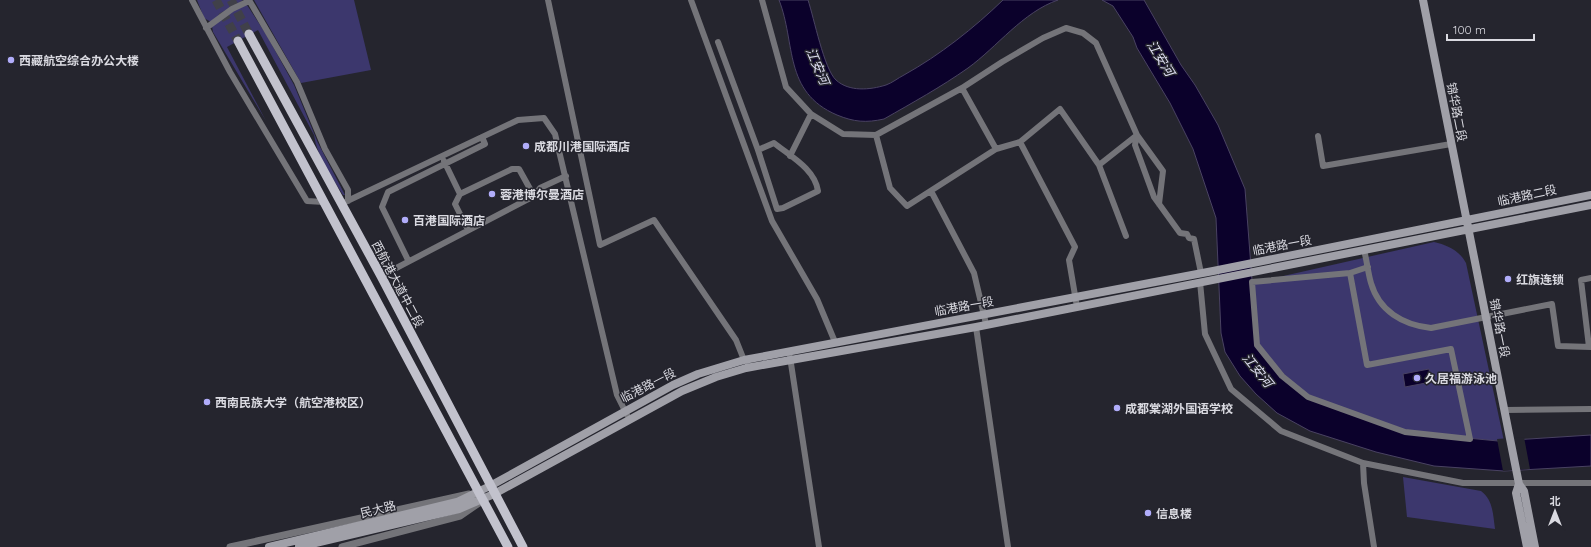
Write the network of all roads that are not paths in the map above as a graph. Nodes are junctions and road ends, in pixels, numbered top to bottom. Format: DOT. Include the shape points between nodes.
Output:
graph roads {
  1 [pos="192,0"];
  2 [pos="249,0"];
  3 [pos="548,0"];
  4 [pos="691,0"];
  5 [pos="762,0"];
  6 [pos="1423,0"];
  7 [pos="206,28"];
  8 [pos="250,34"];
  9 [pos="238,41"];
  10 [pos="718,42"];
  11 [pos="962,88"];
  12 [pos="811,114"];
  13 [pos="876,135"];
  14 [pos="1137,135"];
  15 [pos="1318,136"];
  16 [pos="482,137"];
  17 [pos="1020,142"];
  18 [pos="1451,144"];
  19 [pos="996,148"];
  20 [pos="758,150"];
  21 [pos="442,156"];
  22 [pos="790,156"];
  23 [pos="446,164"];
  24 [pos="1099,165"];
  25 [pos="566,176"];
  26 [pos="931,191"];
  27 [pos="460,194"];
  28 [pos="1591,195"];
  29 [pos="534,196"];
  30 [pos="324,202"];
  31 [pos="345,203"];
  32 [pos="1159,204"];
  33 [pos="1591,204"];
  34 [pos="1469,224"];
  35 [pos="468,230"];
  36 [pos="1126,236"];
  37 [pos="1364,250"];
  38 [pos="408,260"];
  39 [pos="1368,267"];
  40 [pos="1201,273"];
  41 [pos="1350,273"];
  42 [pos="381,276"];
  43 [pos="1591,278"];
  44 [pos="1200,282"];
  45 [pos="1075,297"];
  46 [pos="1077,307"];
  47 [pos="984,315"];
  48 [pos="1485,317"];
  49 [pos="986,324"];
  50 [pos="976,326"];
  51 [pos="835,342"];
  52 [pos="1590,347"];
  53 [pos="789,351"];
  54 [pos="744,360"];
  55 [pos="791,360"];
  56 [pos="1591,409"];
  57 [pos="1505,410"];
  58 [pos="624,411"];
  59 [pos="629,418"];
  60 [pos="1363,463"];
  61 [pos="1591,483"];
  62 [pos="1519,484"];
  63 [pos="492,490"];
  64 [pos="482,496"];
  65 [pos="230,547"];
  66 [pos="269,547"];
  67 [pos="299,547"];
  68 [pos="342,547"];
  69 [pos="508,547"];
  70 [pos="523,547"];
  71 [pos="819,547"];
  72 [pos="1008,547"];
  73 [pos="1374,547"];
  74 [pos="1526,547"];
  75 [pos="1535,547"];
  1 -- 7 [label="street"];
  2 -- 7 [label="street"];
  2 -- 31 [label="street" via="297,82 325,149 348,190"];
  3 -- 54 [label="street" via="600,245 654,220 736,340"];
  4 -- 51 [label="street" via="772,221 817,299"];
  5 -- 12 [label="street" via="786,87"];
  6 -- 18 [label="main road, 锦华路二段"];
  7 -- 30 [label="street" via="307,201"];
  8 -- 31 [label="main road, 西航港大道中二段"];
  9 -- 30 [label="main road"];
  10 -- 20 [label="street"];
  11 -- 13 [label="street"];
  11 -- 14 [label="street" via="1043,38 1066,28 1083,33 1096,43"];
  11 -- 19 [label="street"];
  12 -- 13 [label="street" via="843,134"];
  12 -- 22 [label="street"];
  13 -- 26 [label="street" via="890,188 903,202 907,206"];
  14 -- 24 [label="street"];
  14 -- 32 [label="street" via="1135,145"];
  14 -- 32 [label="street" via="1164,171"];
  15 -- 18 [label="street" via="1323,166"];
  16 -- 21 [label="street"];
  16 -- 23 [label="street" via="485,144"];
  16 -- 25 [label="street" via="518,120 544,118 555,134"];
  17 -- 19 [label="street"];
  17 -- 24 [label="street" via="1060,109"];
  17 -- 45 [label="street" via="1075,247 1069,260"];
  18 -- 34 [label="main road, 锦华路二段"];
  19 -- 26 [label="street"];
  20 -- 22 [label="street" via="774,143"];
  20 -- 22 [label="street" via="777,209 818,192 817,183 805,168"];
  21 -- 23 [label="street"];
  21 -- 31 [label="street"];
  23 -- 27 [label="street"];
  23 -- 38 [label="street" via="388,192 382,207"];
  24 -- 36 [label="street"];
  25 -- 29 [label="street" via="540,188"];
  25 -- 58 [label="street" via="617,396"];
  26 -- 47 [label="street" via="974,273"];
  27 -- 29 [label="street" via="512,169 519,169"];
  27 -- 35 [label="street" via="455,204"];
  28 -- 34 [label="main road, 临港路二段"];
  29 -- 35 [label="street"];
  30 -- 64 [label="main road"];
  31 -- 42 [label="main road, 西航港大道中二段"];
  32 -- 40 [label="street" via="1180,232 1194,239"];
  33 -- 34 [label="main road, 临港路二段"];
  34 -- 37 [label="main road, 临港路一段"];
  34 -- 40 [label="main road, 临港路一段"];
  34 -- 48 [label="main road, 锦华路一段"];
  35 -- 38 [label="street"];
  37 -- 39 [label="street"];
  37 -- 44 [label="main road, 临港路一段"];
  38 -- 42 [label="street"];
  39 -- 41 [label="street"];
  39 -- 48 [label="street" via="1379,303 1400,321 1431,328"];
  40 -- 45 [label="main road, 临港路一段"];
  41 -- 41 [label="street" via="1367,365 1451,349 1470,439 1405,432 1308,397 1282,376 1257,345 1252,282"];
  42 -- 63 [label="main road, 西航港大道中二段"];
  43 -- 52 [label="street" via="1581,280"];
  44 -- 46 [label="main road, 临港路一段"];
  44 -- 60 [label="street" via="1205,334 1231,389 1281,432"];
  45 -- 46 [label="street"];
  45 -- 47 [label="main road, 临港路一段"];
  46 -- 49 [label="main road, 临港路一段"];
  47 -- 49 [label="street"];
  47 -- 51 [label="main road, 临港路一段"];
  48 -- 52 [label="street" via="1552,304 1558,346"];
  48 -- 57 [label="main road, 锦华路一段"];
  49 -- 50 [label="main road, 临港路一段"];
  50 -- 55 [label="main road, 临港路一段"];
  50 -- 72 [label="street"];
  51 -- 53 [label="main road, 临港路一段"];
  53 -- 54 [label="main road, 临港路一段"];
  53 -- 55 [label="street"];
  54 -- 58 [label="main road, 临港路一段" via="692,377"];
  55 -- 59 [label="main road, 临港路一段" via="746,368 716,377"];
  55 -- 71 [label="street"];
  56 -- 57 [label="street"];
  57 -- 62 [label="main road, 锦华路一段"];
  58 -- 59 [label="street"];
  58 -- 63 [label="main road, 临港路一段"];
  59 -- 63 [label="main road, 临港路一段"];
  60 -- 62 [label="street" via="1463,483"];
  60 -- 73 [label="street"];
  61 -- 62 [label="street"];
  62 -- 74 [label="main road" via="1516,493"];
  62 -- 75 [label="main road" via="1524,491"];
  63 -- 64 [label="main road, 民大路"];
  63 -- 70 [label="main road, 西航港大道中二段"];
  64 -- 65 [label="street"];
  64 -- 66 [label="main road, 民大路"];
  64 -- 67 [label="main road, 民大路" via="459,510"];
  64 -- 68 [label="street" via="460,516"];
  64 -- 69 [label="main road"];
}
